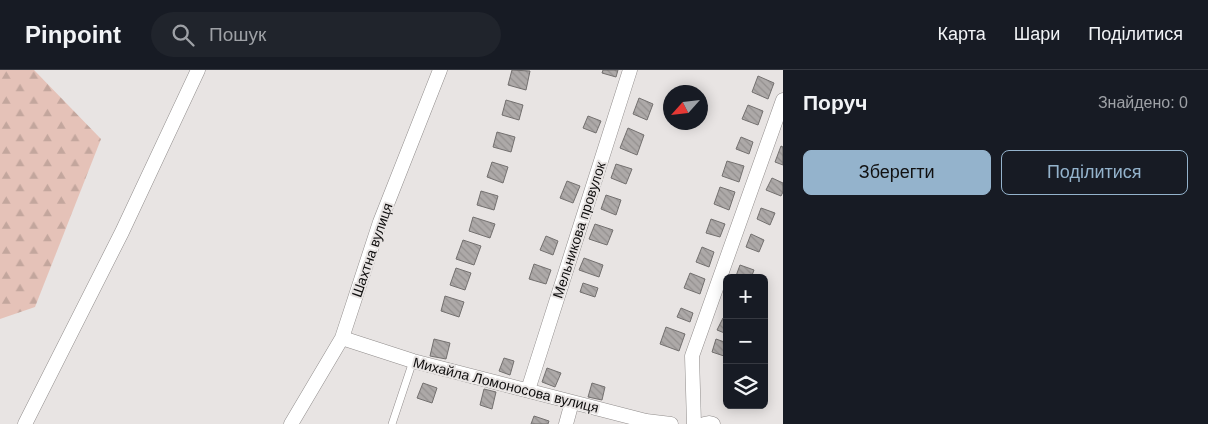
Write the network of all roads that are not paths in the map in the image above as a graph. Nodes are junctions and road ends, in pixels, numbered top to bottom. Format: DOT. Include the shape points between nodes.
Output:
graph roads {
  1 [pos="198,70"];
  2 [pos="440,70"];
  3 [pos="630,70"];
  4 [pos="783,100"];
  5 [pos="342,338"];
  6 [pos="413,361"];
  7 [pos="528,390"];
  8 [pos="572,402"];
  9 [pos="25,424"];
  10 [pos="291,424"];
  11 [pos="392,424"];
  12 [pos="566,424"];
  13 [pos="671,424"];
  14 [pos="694,424"];
  15 [pos="704,424"];
  16 [pos="713,424"];
  1 -- 9 [label="street" via="122,232"];
  2 -- 5 [label="street, Шахтна вулиця" via="380,222"];
  3 -- 7 [label="street, Мельникова провулок"];
  4 -- 14 [label="street" via="692,356"];
  5 -- 6 [label="street, Михайла Ломоносова вулиця"];
  5 -- 10 [label="street, Шахтна вулиця"];
  6 -- 7 [label="street, Михайла Ломоносова вулиця"];
  6 -- 11 [label="lane"];
  7 -- 8 [label="street, Михайла Ломоносова вулиця"];
  8 -- 12 [label="street"];
  8 -- 13 [label="street, Михайла Ломоносова вулиця"];
  15 -- 16 [label="street"];
}
